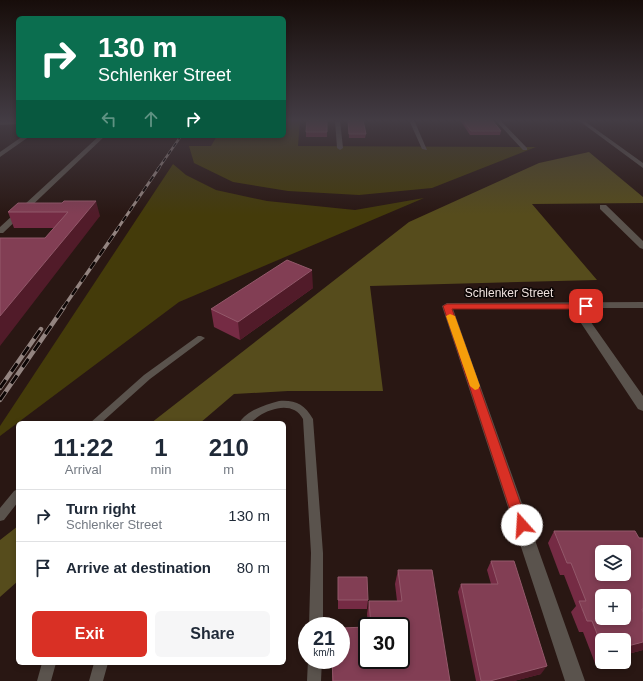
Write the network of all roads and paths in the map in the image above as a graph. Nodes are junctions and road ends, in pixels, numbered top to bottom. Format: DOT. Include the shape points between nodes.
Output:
graph roads {
  1 [pos="85,152"];
  2 [pos="624,152"];
  3 [pos="643,166"];
  4 [pos="603,207"];
  5 [pos="0,231"];
  6 [pos="643,246"];
  7 [pos="643,305"];
  8 [pos="574,306"];
  9 [pos="201,338"];
  10 [pos="643,406"];
  11 [pos="97,421"];
  12 [pos="247,421"];
  13 [pos="16,496"];
  14 [pos="0,516"];
  15 [pos="316,617"];
  16 [pos="48,665"];
  17 [pos="100,665"];
  18 [pos="315,669"];
  19 [pos="44,681"];
  20 [pos="96,681"];
  21 [pos="314,681"];
  22 [pos="575,681"];
  1 -- 5 [label="street"];
  2 -- 3 [label="street"];
  4 -- 6 [label="street"];
  7 -- 8 [label="street, Schlenker Street"];
  8 -- 10 [label="street"];
  8 -- 22 [label="street, Schlenker Street" via="447,306"];
  9 -- 11 [label="lane" via="147,377"];
  12 -- 15 [label="lane" via="262,409 289,404 302,410 308,419 317,553"];
  13 -- 14 [label="lane"];
  16 -- 19 [label="lane"];
  17 -- 20 [label="lane"];
  18 -- 21 [label="lane"];
}
